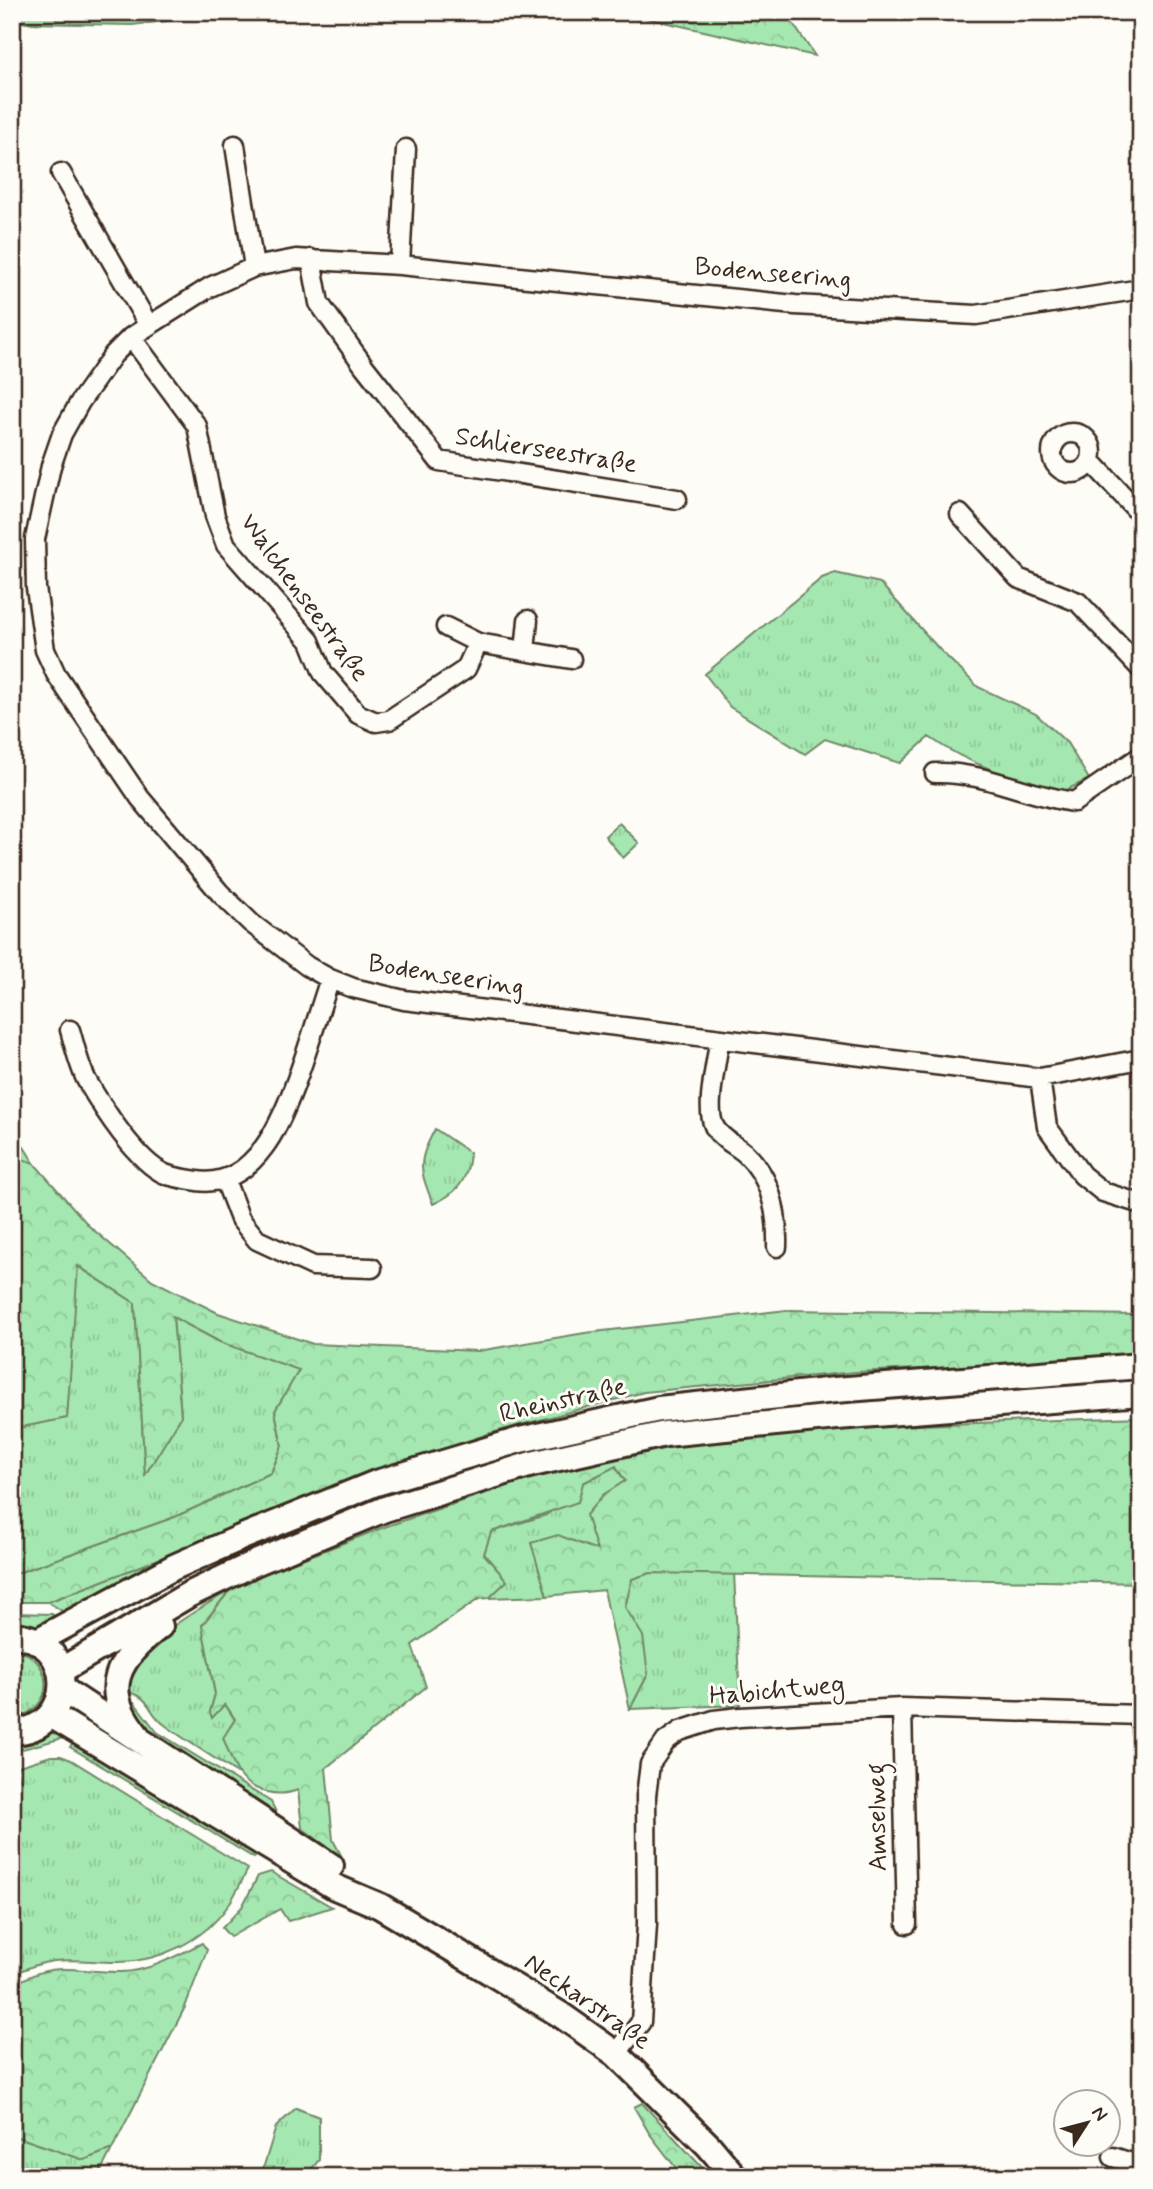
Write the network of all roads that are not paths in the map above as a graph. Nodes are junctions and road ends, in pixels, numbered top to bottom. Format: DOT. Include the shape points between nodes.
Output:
graph roads {
  1 [pos="235,145"];
  2 [pos="406,149"];
  3 [pos="61,173"];
  4 [pos="311,259"];
  5 [pos="400,265"];
  6 [pos="254,267"];
  7 [pos="1141,289"];
  8 [pos="148,324"];
  9 [pos="131,337"];
  10 [pos="1091,461"];
  11 [pos="677,499"];
  12 [pos="960,514"];
  13 [pos="1141,515"];
  14 [pos="528,620"];
  15 [pos="446,626"];
  16 [pos="478,643"];
  17 [pos="525,651"];
  18 [pos="571,659"];
  19 [pos="1141,669"];
  20 [pos="1141,756"];
  21 [pos="935,774"];
  22 [pos="330,979"];
  23 [pos="70,1030"];
  24 [pos="719,1041"];
  25 [pos="1141,1059"];
  26 [pos="1040,1078"];
  27 [pos="225,1180"];
  28 [pos="1141,1204"];
  29 [pos="776,1247"];
  30 [pos="372,1268"];
  31 [pos="1141,1366"];
  32 [pos="1141,1393"];
  33 [pos="188,1595"];
  34 [pos="12,1635"];
  35 [pos="37,1641"];
  36 [pos="61,1680"];
  37 [pos="902,1708"];
  38 [pos="51,1715"];
  39 [pos="1141,1715"];
  40 [pos="12,1732"];
  41 [pos="145,1745"];
  42 [pos="380,1906"];
  43 [pos="907,1924"];
  44 [pos="616,2054"];
  45 [pos="1116,2158"];
  46 [pos="1141,2166"];
  47 [pos="735,2177"];
  1 -- 6 [label="street"];
  2 -- 5 [label="street"];
  3 -- 8 [label="street"];
  4 -- 5 [label="street, Bodenseering"];
  4 -- 6 [label="street, Bodenseering" via="278,260"];
  4 -- 11 [label="street, Schlierseestraße" via="319,303 439,461"];
  5 -- 7 [label="street, Bodenseering" via="796,305 976,315"];
  6 -- 8 [label="street, Bodenseering"];
  8 -- 9 [label="street, Bodenseering"];
  9 -- 16 [label="street, Walchenseestraße" via="197,426 215,516 226,545 310,641 323,673 358,713 376,722 389,720 466,669"];
  9 -- 22 [label="street, Bodenseering" via="80,402 51,466 35,539 45,650 56,674 140,798 220,893 251,923"];
  10 -- 13 [label="street"];
  12 -- 19 [label="street" via="1018,578 1078,602"];
  14 -- 17 [label="street"];
  15 -- 16 [label="street"];
  16 -- 17 [label="street"];
  17 -- 18 [label="street"];
  20 -- 21 [label="street" via="1074,802 1049,800 960,772"];
  22 -- 24 [label="street, Bodenseering" via="404,1000"];
  22 -- 27 [label="street" via="272,1133 255,1157"];
  23 -- 27 [label="street" via="86,1079 118,1128 152,1166 181,1178"];
  24 -- 26 [label="street, Bodenseering"];
  24 -- 29 [label="street" via="714,1126 763,1175 778,1216"];
  25 -- 26 [label="street, Bodenseering"];
  26 -- 28 [label="street" via="1047,1127 1083,1175 1103,1192"];
  27 -- 30 [label="street" via="240,1219 257,1240 313,1266"];
  31 -- 35 [label="street, Rheinstraße" via="659,1409 520,1440 376,1483 240,1538 174,1567"];
  32 -- 33 [label="street, Rheinstraße" via="665,1434 532,1464 385,1509"];
  33 -- 36 [label="street, Rheinstraße"];
  33 -- 41 [label="street" via="179,1611 126,1656 118,1674 117,1703"];
  34 -- 35 [label="street"];
  35 -- 36 [label="street, Neckarstraße" via="51,1654"];
  36 -- 38 [label="street"];
  36 -- 41 [label="street, Neckarstraße"];
  37 -- 39 [label="street, Habichtweg"];
  37 -- 43 [label="street, Amselweg"];
  37 -- 44 [label="street, Habichtweg" via="714,1720 680,1731 666,1741 650,1764 646,1796 642,2022"];
  38 -- 40 [label="street" via="35,1727"];
  38 -- 42 [label="street, Neckarstraße" via="335,1887"];
  41 -- 42 [label="street, Neckarstraße" via="339,1872"];
  42 -- 44 [label="street, Neckarstraße" via="561,2015"];
  44 -- 47 [label="street, Neckarstraße"];
  45 -- 46 [label="street"];
}
